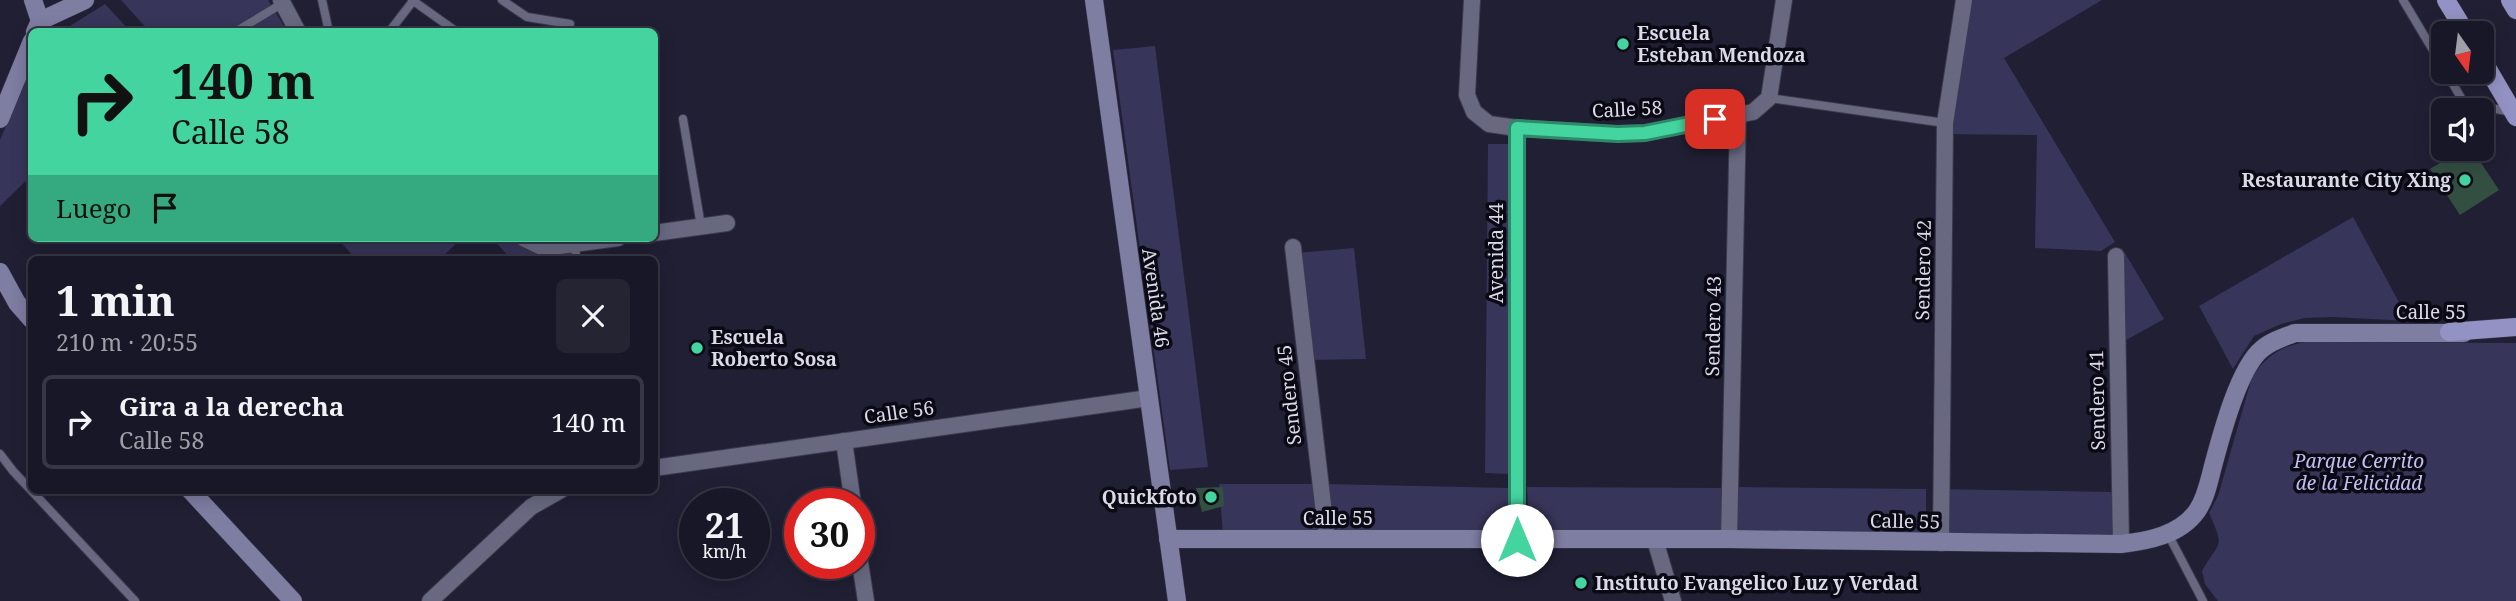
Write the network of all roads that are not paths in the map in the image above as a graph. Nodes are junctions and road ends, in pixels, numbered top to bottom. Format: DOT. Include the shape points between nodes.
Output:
graph roads {
  1 [pos="33,0"];
  2 [pos="85,0"];
  3 [pos="322,0"];
  4 [pos="413,0"];
  5 [pos="502,0"];
  6 [pos="1094,0"];
  7 [pos="1472,0"];
  8 [pos="1784,0"];
  9 [pos="1964,0"];
  10 [pos="2403,0"];
  11 [pos="2446,0"];
  12 [pos="2510,0"];
  13 [pos="282,2"];
  14 [pos="2516,10"];
  15 [pos="2459,21"];
  16 [pos="570,24"];
  17 [pos="37,26"];
  18 [pos="241,28"];
  19 [pos="296,28"];
  20 [pos="328,28"];
  21 [pos="392,28"];
  22 [pos="452,28"];
  23 [pos="2431,47"];
  24 [pos="28,51"];
  25 [pos="2494,80"];
  26 [pos="2453,84"];
  27 [pos="1769,98"];
  28 [pos="1738,114"];
  29 [pos="2514,114"];
  30 [pos="0,119"];
  31 [pos="683,119"];
  32 [pos="1945,123"];
  33 [pos="1517,128"];
  34 [pos="727,223"];
  35 [pos="701,226"];
  36 [pos="658,232"];
  37 [pos="531,242"];
  38 [pos="606,242"];
  39 [pos="1293,247"];
  40 [pos="575,252"];
  41 [pos="2116,256"];
  42 [pos="0,272"];
  43 [pos="28,315"];
  44 [pos="2516,327"];
  45 [pos="2449,332"];
  46 [pos="2516,335"];
  47 [pos="1149,398"];
  48 [pos="844,441"];
  49 [pos="0,454"];
  50 [pos="658,467"];
  51 [pos="28,487"];
  52 [pos="851,488"];
  53 [pos="35,494"];
  54 [pos="194,494"];
  55 [pos="552,494"];
  56 [pos="2168,534"];
  57 [pos="1168,539"];
  58 [pos="1327,539"];
  59 [pos="1730,539"];
  60 [pos="1517,540"];
  61 [pos="1655,540"];
  62 [pos="1941,543"];
  63 [pos="2121,544"];
  64 [pos="863,579"];
  65 [pos="135,601"];
  66 [pos="293,601"];
  67 [pos="430,601"];
  68 [pos="866,601"];
  69 [pos="1177,601"];
  70 [pos="1673,601"];
  71 [pos="2203,601"];
  1 -- 17 [label="street"];
  2 -- 17 [label="street"];
  3 -- 20 [label="lane"];
  4 -- 21 [label="lane"];
  4 -- 22 [label="lane"];
  5 -- 16 [label="lane" via="527,17"];
  6 -- 47 [label="street, Avenida 46"];
  7 -- 33 [label="street" via="1468,95 1474,112 1489,124"];
  8 -- 27 [label="street"];
  9 -- 32 [label="street, Sendero 42"];
  10 -- 23 [label="lane"];
  11 -- 15 [label="main road"];
  12 -- 14 [label="main road"];
  13 -- 18 [label="lane"];
  13 -- 19 [label="street"];
  24 -- 30 [label="street"];
  25 -- 29 [label="main road"];
  26 -- 29 [label="lane" via="2464,103"];
  27 -- 28 [label="street, Calle 58" via="1753,112"];
  27 -- 32 [label="lane"];
  28 -- 33 [label="street, Calle 58" via="1645,133"];
  28 -- 59 [label="street, Sendero 43"];
  31 -- 35 [label="lane"];
  32 -- 62 [label="street, Sendero 42"];
  33 -- 60 [label="street, Avenida 44"];
  34 -- 35 [label="street"];
  35 -- 36 [label="street"];
  37 -- 40 [label="street"];
  38 -- 40 [label="street"];
  39 -- 58 [label="street, Sendero 45"];
  41 -- 63 [label="street, Sendero 41"];
  42 -- 43 [label="street"];
  44 -- 45 [label="main road"];
  45 -- 46 [label="street, Calle 55"];
  45 -- 56 [label="street, Calle 55" via="2295,333 2263,347 2246,367 2197,511"];
  47 -- 48 [label="street, Calle 56"];
  47 -- 57 [label="street, Avenida 46"];
  48 -- 50 [label="street, Calle 56"];
  48 -- 52 [label="street"];
  49 -- 51 [label="lane"];
  53 -- 65 [label="lane"];
  54 -- 66 [label="street"];
  55 -- 67 [label="street" via="531,507"];
  56 -- 63 [label="street, Calle 55"];
  56 -- 71 [label="lane"];
  57 -- 58 [label="street, Calle 55"];
  57 -- 69 [label="street, Avenida 46"];
  58 -- 60 [label="street, Calle 55"];
  59 -- 61 [label="street, Calle 55"];
  59 -- 62 [label="street, Calle 55"];
  60 -- 61 [label="street, Calle 55"];
  61 -- 70 [label="street"];
  62 -- 63 [label="street, Calle 55"];
  64 -- 68 [label="street"];
}
